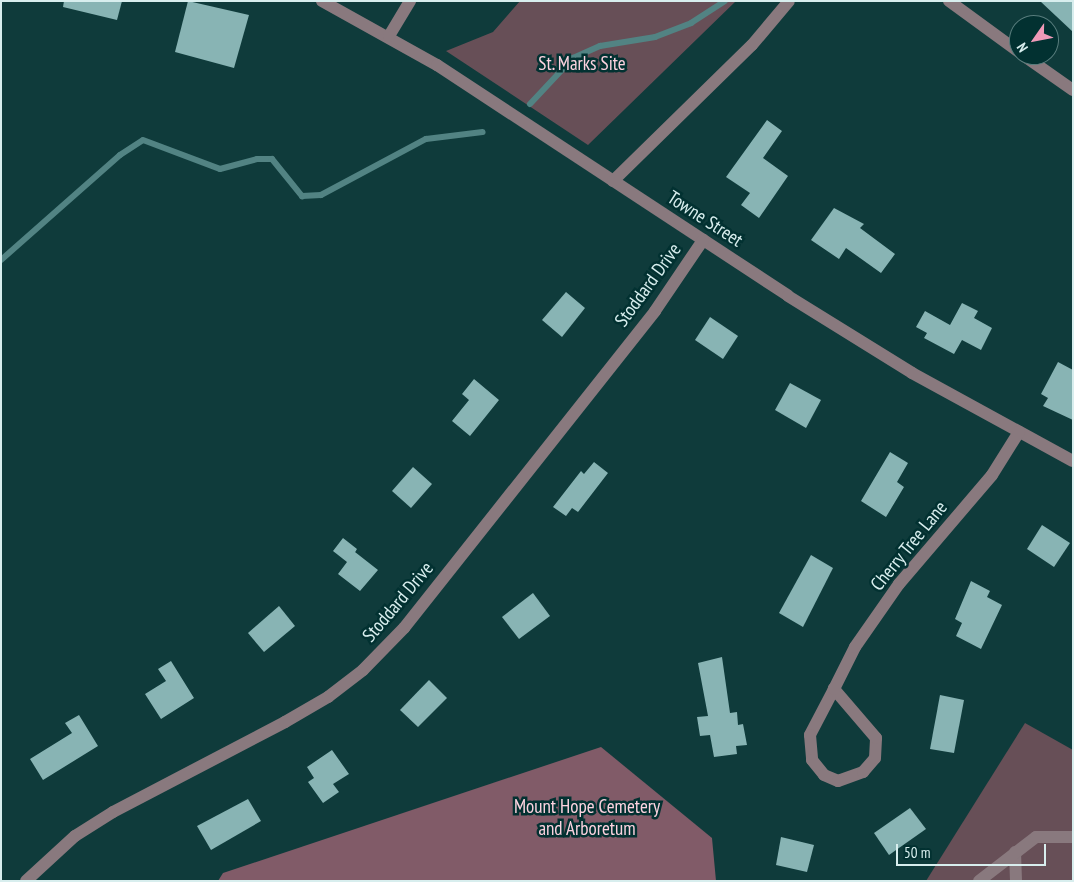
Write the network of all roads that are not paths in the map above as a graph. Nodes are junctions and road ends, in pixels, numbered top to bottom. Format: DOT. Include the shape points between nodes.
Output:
graph roads {
  1 [pos="322,1"];
  2 [pos="410,1"];
  3 [pos="789,1"];
  4 [pos="949,1"];
  5 [pos="389,36"];
  6 [pos="1009,45"];
  7 [pos="1037,65"];
  8 [pos="1073,90"];
  9 [pos="613,181"];
  10 [pos="703,240"];
  11 [pos="1019,432"];
  12 [pos="1073,461"];
  13 [pos="834,689"];
  14 [pos="1073,837"];
  15 [pos="1015,852"];
  16 [pos="26,881"];
  17 [pos="979,881"];
  18 [pos="1016,881"];
  1 -- 5 [label="street, Towne Street"];
  2 -- 5 [label="street"];
  3 -- 9 [label="street" via="752,45"];
  4 -- 6 [label="street"];
  5 -- 9 [label="street, Towne Street"];
  7 -- 8 [label="street"];
  9 -- 10 [label="street, Towne Street"];
  10 -- 11 [label="street, Towne Street" via="912,373"];
  10 -- 16 [label="street, Stoddard Drive" via="655,311 404,628 363,670 328,697 285,722 105,817 75,836"];
  11 -- 12 [label="street, Towne Street"];
  11 -- 13 [label="street, Cherry Tree Lane" via="992,475 899,584 855,647"];
  13 -- 13 [label="street, Cherry Tree Lane" via="876,738 875,758 863,772 838,781 824,774 812,760 810,735"];
  14 -- 15 [label="street" via="1036,837"];
  15 -- 17 [label="street"];
  15 -- 18 [label="street"];
}
